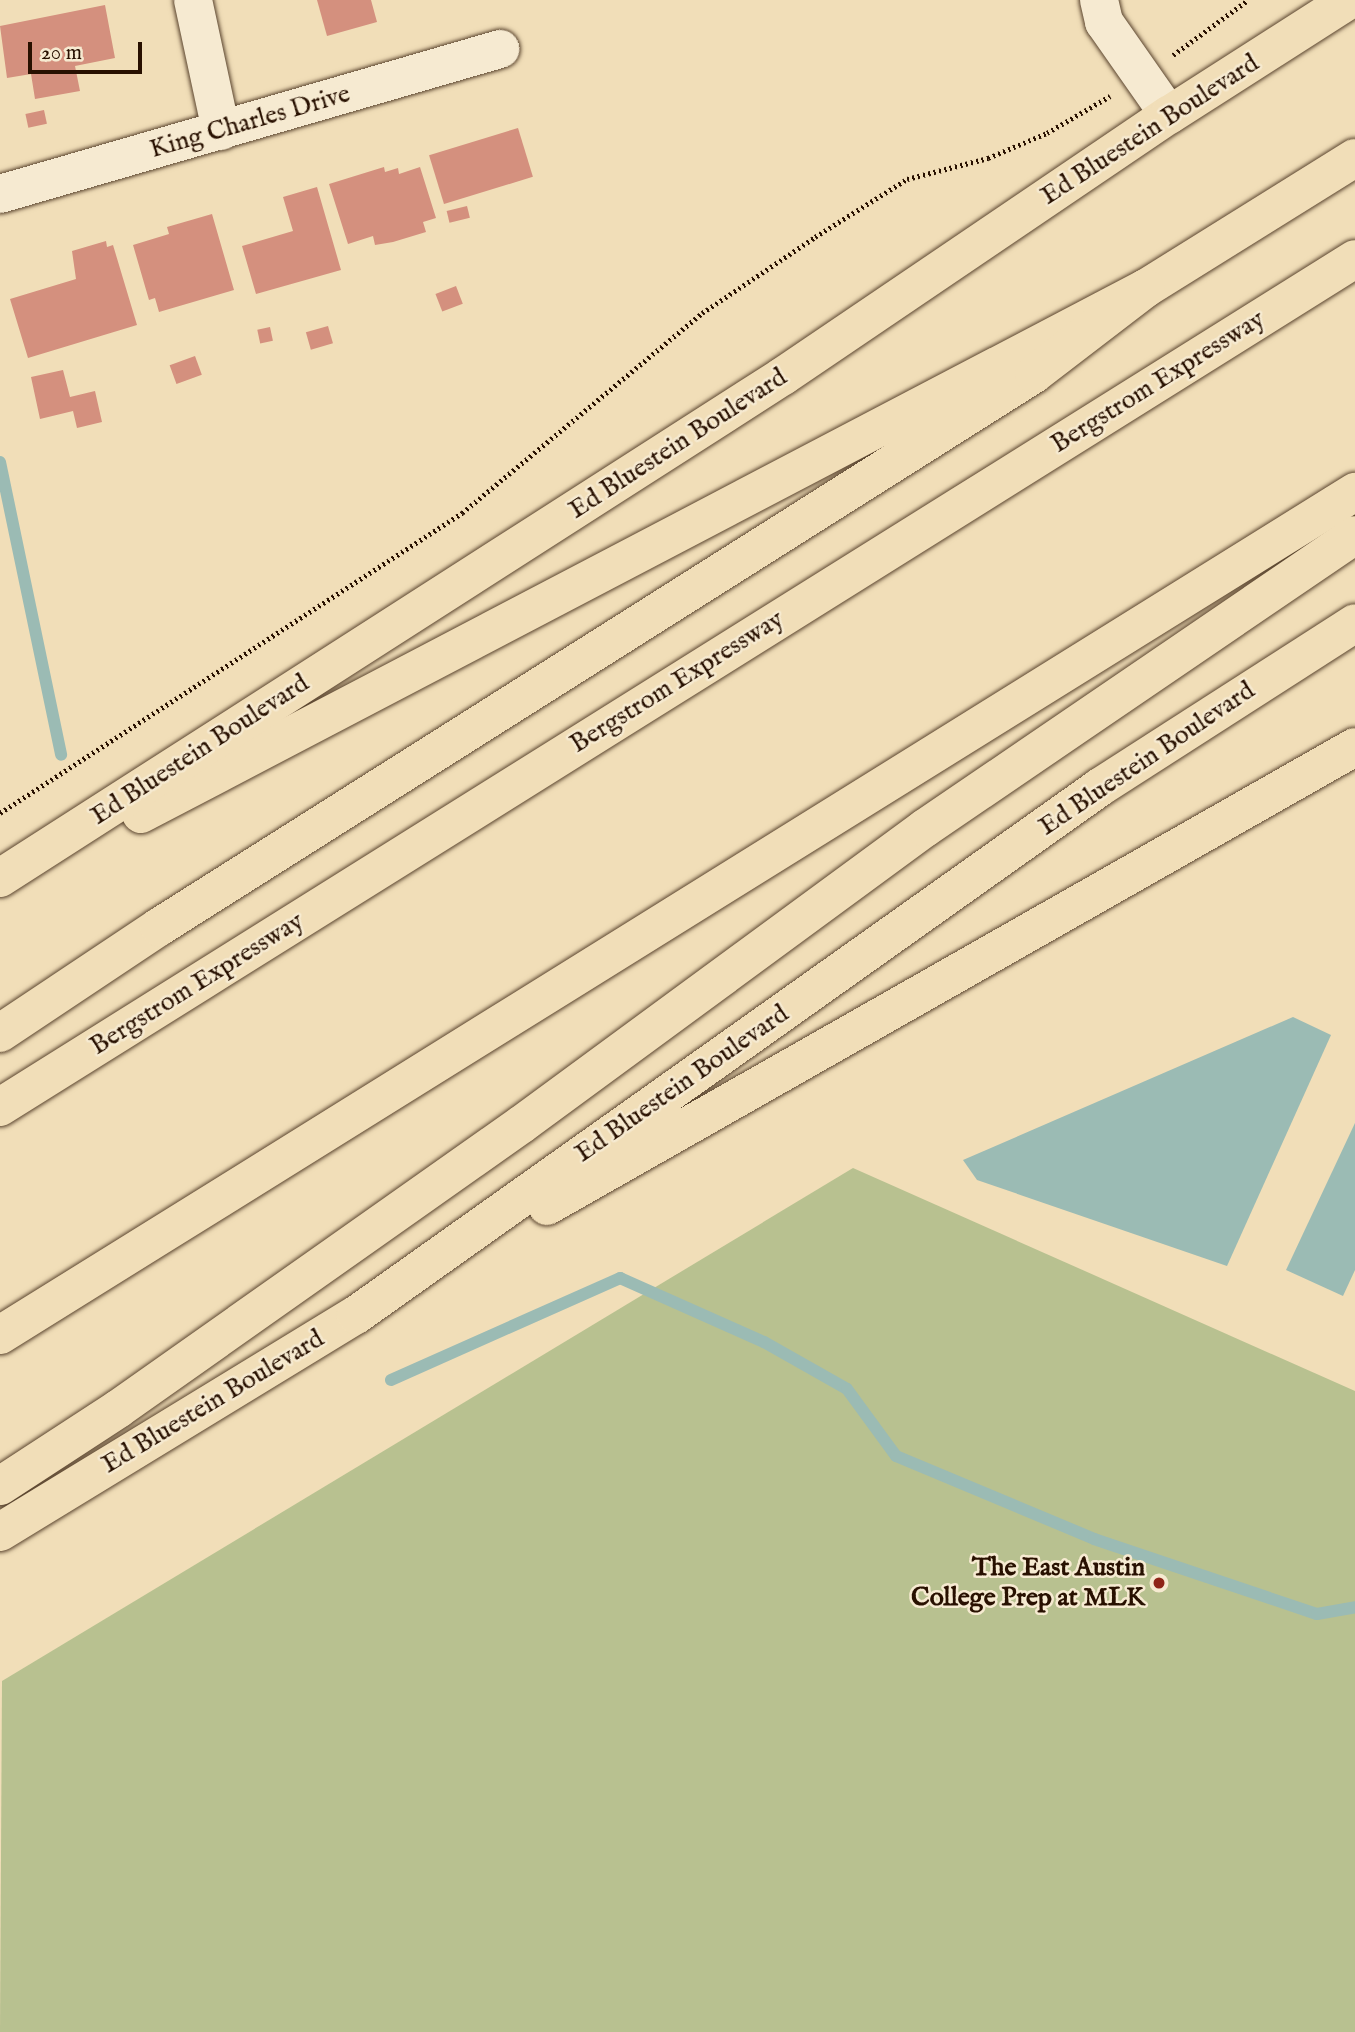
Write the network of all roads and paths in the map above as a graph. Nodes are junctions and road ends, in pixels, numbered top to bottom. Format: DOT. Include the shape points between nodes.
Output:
graph roads {
  1 [pos="193,0"];
  2 [pos="1099,0"];
  3 [pos="1248,0"];
  4 [pos="1349,0"];
  5 [pos="500,49"];
  6 [pos="1143,77"];
  7 [pos="1169,116"];
  8 [pos="220,131"];
  9 [pos="1355,158"];
  10 [pos="0,194"];
  11 [pos="1355,259"];
  12 [pos="1146,288"];
  13 [pos="1355,492"];
  14 [pos="1355,535"];
  15 [pos="1355,623"];
  16 [pos="1355,747"];
  17 [pos="0,813"];
  18 [pos="0,878"];
  19 [pos="0,887"];
  20 [pos="0,1033"];
  21 [pos="0,1107"];
  22 [pos="356,1315"];
  23 [pos="0,1335"];
  24 [pos="0,1486"];
  25 [pos="0,1532"];
  1 -- 8 [label="street"];
  2 -- 6 [label="street" via="1104,22"];
  3 -- 6 [label="path"];
  4 -- 7 [label="main road, Ed Bluestein Boulevard"];
  5 -- 8 [label="street, King Charles Drive"];
  6 -- 7 [label="street"];
  6 -- 17 [label="path" via="1047,133 988,158 907,179 827,230 702,313 462,513"];
  7 -- 18 [label="main road, Ed Bluestein Boulevard" via="783,376"];
  8 -- 10 [label="street, King Charles Drive"];
  9 -- 12 [label="main road, Ed Bluestein Boulevard"];
  11 -- 21 [label="main road, Bergstrom Expressway"];
  12 -- 19 [label="main road, Ed Bluestein Boulevard" via="528,615"];
  12 -- 20 [label="main road" via="1034,374 159,927"];
  13 -- 23 [label="main road"];
  14 -- 24 [label="main road" via="925,828 522,1124 118,1409"];
  15 -- 22 [label="main road, Ed Bluestein Boulevard" via="1100,787"];
  16 -- 22 [label="main road"];
  22 -- 25 [label="main road, Ed Bluestein Boulevard"];
}
